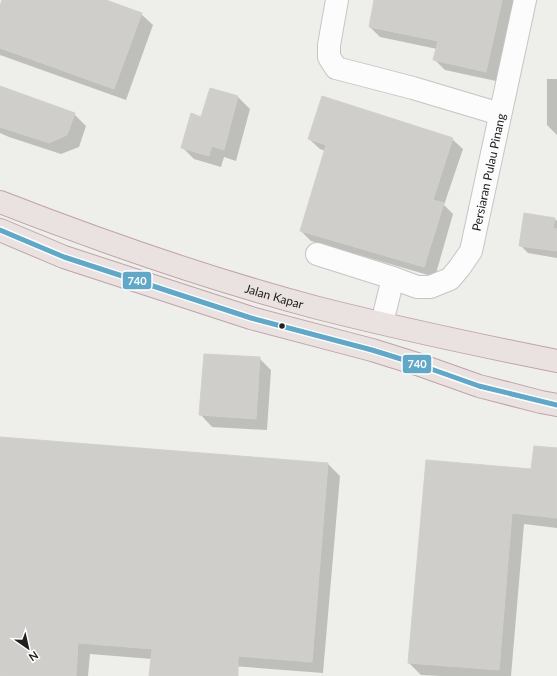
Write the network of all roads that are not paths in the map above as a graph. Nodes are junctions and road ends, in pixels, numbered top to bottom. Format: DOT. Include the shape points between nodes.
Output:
graph roads {
  1 [pos="337,0"];
  2 [pos="524,0"];
  3 [pos="500,114"];
  4 [pos="0,202"];
  5 [pos="0,230"];
  6 [pos="317,254"];
  7 [pos="393,278"];
  8 [pos="382,324"];
  9 [pos="557,361"];
  10 [pos="557,405"];
  1 -- 3 [label="street" via="328,58 336,68"];
  2 -- 3 [label="street, Persiaran Pulau Pinang"];
  3 -- 7 [label="street, Persiaran Pulau Pinang" via="471,251 450,279 430,287 417,287"];
  4 -- 8 [label="highway, Jalan Kapar" via="228,282"];
  5 -- 10 [label="highway" via="64,258 251,318 372,350 479,386"];
  6 -- 7 [label="street, Persiaran Pulau Pinang"];
  7 -- 8 [label="street"];
  8 -- 9 [label="highway, Jalan Kapar"];
}
